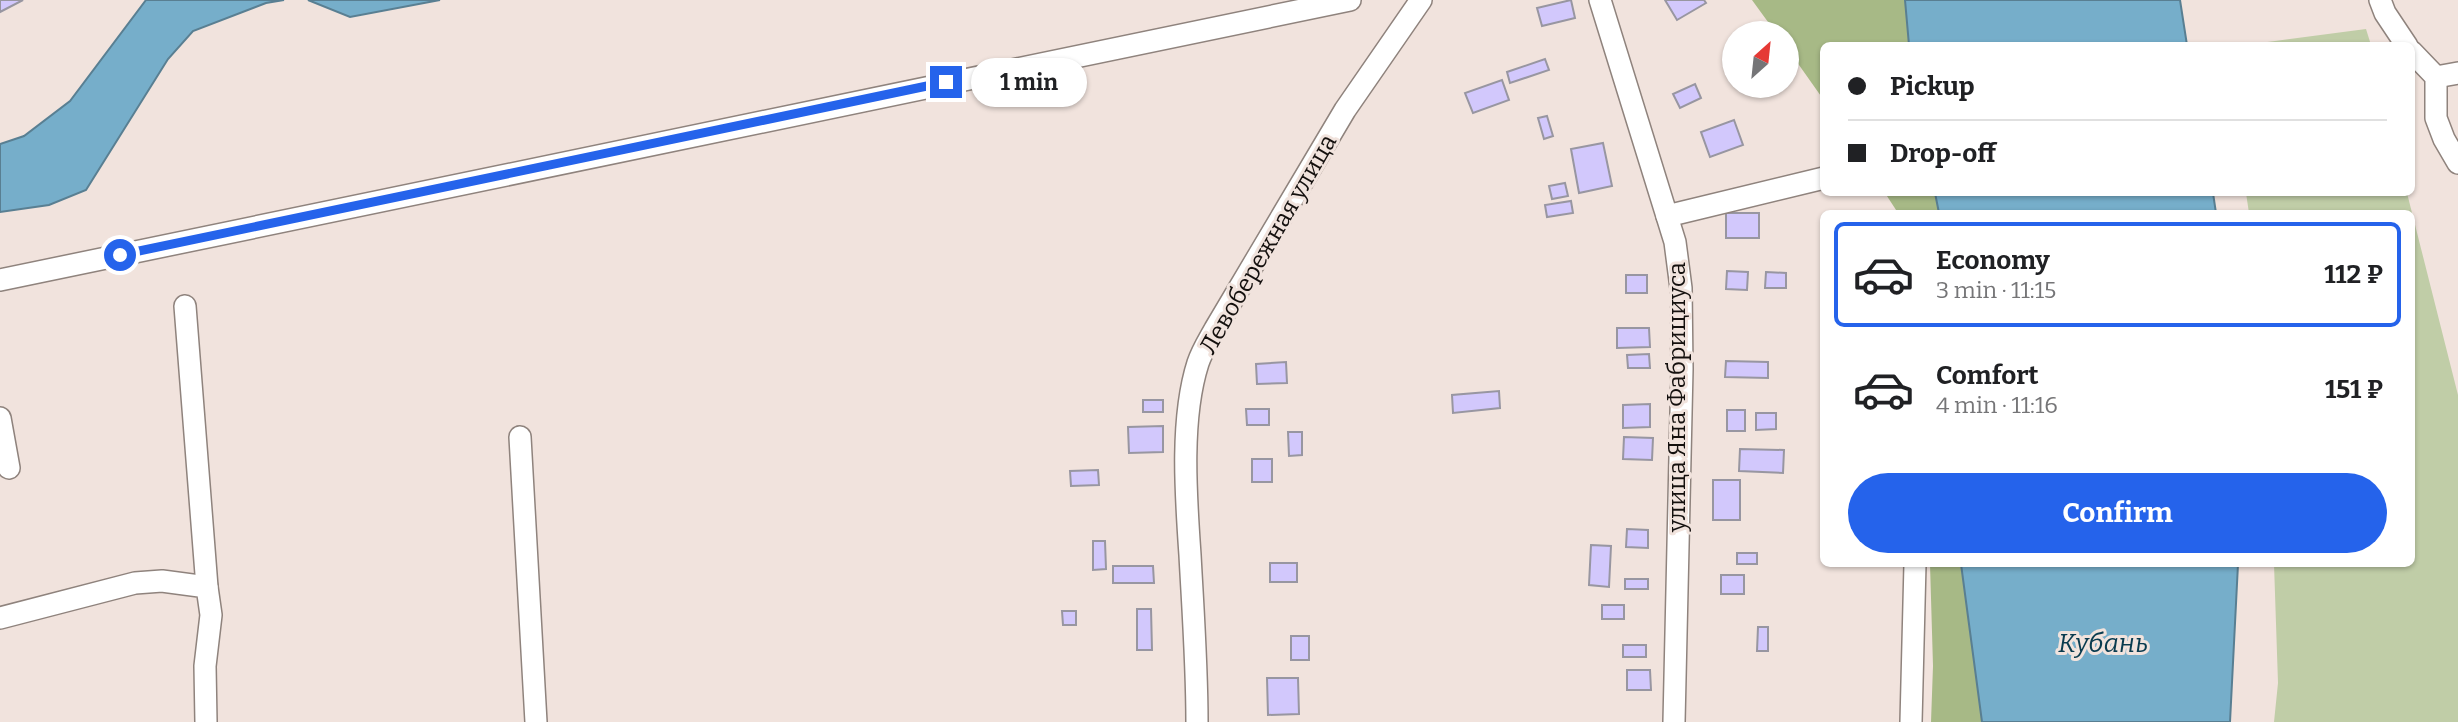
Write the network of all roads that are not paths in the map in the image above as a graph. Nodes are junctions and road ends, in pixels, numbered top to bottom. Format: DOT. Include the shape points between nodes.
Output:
graph roads {
  1 [pos="1350,0"];
  2 [pos="1421,0"];
  3 [pos="1600,0"];
  4 [pos="2380,0"];
  5 [pos="2404,42"];
  6 [pos="2415,55"];
  7 [pos="2458,72"];
  8 [pos="2436,77"];
  9 [pos="2458,163"];
  10 [pos="1820,178"];
  11 [pos="1667,216"];
  12 [pos="0,280"];
  13 [pos="185,306"];
  14 [pos="0,418"];
  15 [pos="520,437"];
  16 [pos="9,468"];
  17 [pos="1915,567"];
  18 [pos="207,587"];
  19 [pos="0,618"];
  20 [pos="206,722"];
  21 [pos="536,722"];
  22 [pos="1197,722"];
  23 [pos="1674,722"];
  24 [pos="1911,722"];
  1 -- 12 [label="street"];
  2 -- 22 [label="street, Левобережная улица" via="1345,110 1198,363 1185,452"];
  3 -- 11 [label="street, улица Яна Фабрициуса"];
  4 -- 5 [label="street"];
  6 -- 8 [label="street"];
  7 -- 8 [label="street"];
  8 -- 9 [label="street" via="2436,118"];
  10 -- 11 [label="street"];
  11 -- 23 [label="street, улица Яна Фабрициуса" via="1681,288"];
  13 -- 18 [label="street"];
  14 -- 16 [label="street"];
  15 -- 21 [label="street"];
  17 -- 24 [label="street"];
  18 -- 19 [label="street" via="135,583"];
  18 -- 20 [label="street" via="211,615 205,666"];
}
